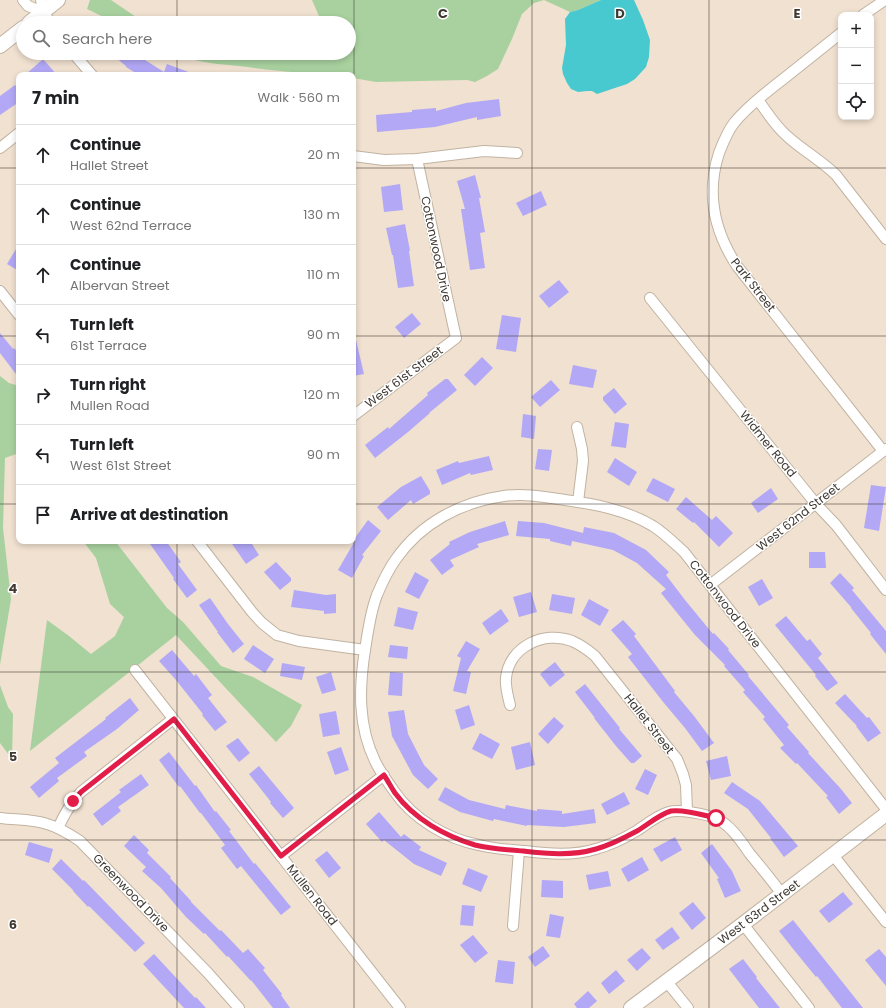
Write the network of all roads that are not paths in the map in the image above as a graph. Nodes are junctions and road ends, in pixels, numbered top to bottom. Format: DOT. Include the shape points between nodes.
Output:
graph roads {
  1 [pos="23,0"];
  2 [pos="58,0"];
  3 [pos="885,0"];
  4 [pos="45,12"];
  5 [pos="867,12"];
  6 [pos="16,33"];
  7 [pos="838,35"];
  8 [pos="0,46"];
  9 [pos="79,60"];
  10 [pos="88,72"];
  11 [pos="758,100"];
  12 [pos="16,135"];
  13 [pos="0,148"];
  14 [pos="517,153"];
  15 [pos="356,156"];
  16 [pos="417,160"];
  17 [pos="886,239"];
  18 [pos="0,291"];
  19 [pos="650,298"];
  20 [pos="16,311"];
  21 [pos="456,338"];
  22 [pos="356,414"];
  23 [pos="577,427"];
  24 [pos="885,450"];
  25 [pos="578,502"];
  26 [pos="816,504"];
  27 [pos="199,544"];
  28 [pos="710,585"];
  29 [pos="886,590"];
  30 [pos="366,650"];
  31 [pos="135,670"];
  32 [pos="510,705"];
  33 [pos="174,719"];
  34 [pos="384,775"];
  35 [pos="886,809"];
  36 [pos="687,811"];
  37 [pos="886,814"];
  38 [pos="0,818"];
  39 [pos="58,828"];
  40 [pos="519,851"];
  41 [pos="833,855"];
  42 [pos="281,856"];
  43 [pos="782,894"];
  44 [pos="886,922"];
  45 [pos="743,924"];
  46 [pos="513,926"];
  47 [pos="667,982"];
  48 [pos="239,1008"];
  49 [pos="400,1008"];
  50 [pos="632,1008"];
  51 [pos="688,1008"];
  52 [pos="809,1008"];
  1 -- 4 [label="street" via="28,6"];
  2 -- 4 [label="street"];
  3 -- 5 [label="street"];
  6 -- 8 [label="street"];
  7 -- 11 [label="street"];
  9 -- 10 [label="street"];
  11 -- 17 [label="street" via="786,136 836,175"];
  11 -- 24 [label="street, Park Street" via="734,124 717,159 712,185 718,229 728,253 737,266"];
  12 -- 13 [label="street"];
  14 -- 16 [label="street" via="484,151"];
  15 -- 16 [label="street"];
  16 -- 21 [label="street, Cottonwood Drive"];
  18 -- 20 [label="street"];
  19 -- 26 [label="street, Widmer Road"];
  21 -- 22 [label="street, West 61st Street"];
  23 -- 25 [label="street" via="583,461"];
  24 -- 26 [label="street, West 62nd Street"];
  25 -- 28 [label="street, Cottonwood Drive" via="614,509 653,526 684,552"];
  25 -- 30 [label="street, Cottonwood Drive" via="534,496 505,496 482,500 446,514 426,528 396,558 376,596"];
  26 -- 28 [label="street, West 62nd Street"];
  26 -- 29 [label="street, Widmer Road" via="836,525"];
  27 -- 30 [label="street" via="252,612 277,635 299,641"];
  28 -- 35 [label="street, Cottonwood Drive"];
  30 -- 34 [label="street, Cottonwood Drive" via="361,682 363,724 373,756"];
  31 -- 33 [label="street, Mullen Road"];
  32 -- 36 [label="street, Hallet Street" via="506,677 510,663 525,646 546,638 559,638 571,640 585,647 595,656 677,759 683,774"];
  33 -- 39 [label="street" via="81,792 66,811"];
  33 -- 42 [label="street, Mullen Road"];
  34 -- 40 [label="street, Cottonwood Drive" via="403,802 434,828 476,845"];
  34 -- 42 [label="street"];
  36 -- 40 [label="street, Cottonwood Drive" via="671,811 618,841 580,853 549,854"];
  36 -- 43 [label="street" via="716,818 726,825"];
  37 -- 41 [label="street, West 63rd Street"];
  38 -- 39 [label="street, Greenwood Drive" via="33,821"];
  39 -- 48 [label="street, Greenwood Drive" via="72,835 90,851"];
  40 -- 46 [label="street"];
  41 -- 43 [label="street, West 63rd Street"];
  41 -- 44 [label="street"];
  42 -- 49 [label="street, Mullen Road"];
  43 -- 45 [label="street, West 63rd Street"];
  45 -- 47 [label="street, West 63rd Street"];
  45 -- 52 [label="street"];
  47 -- 50 [label="street, West 63rd Street"];
  47 -- 51 [label="street"];
}
